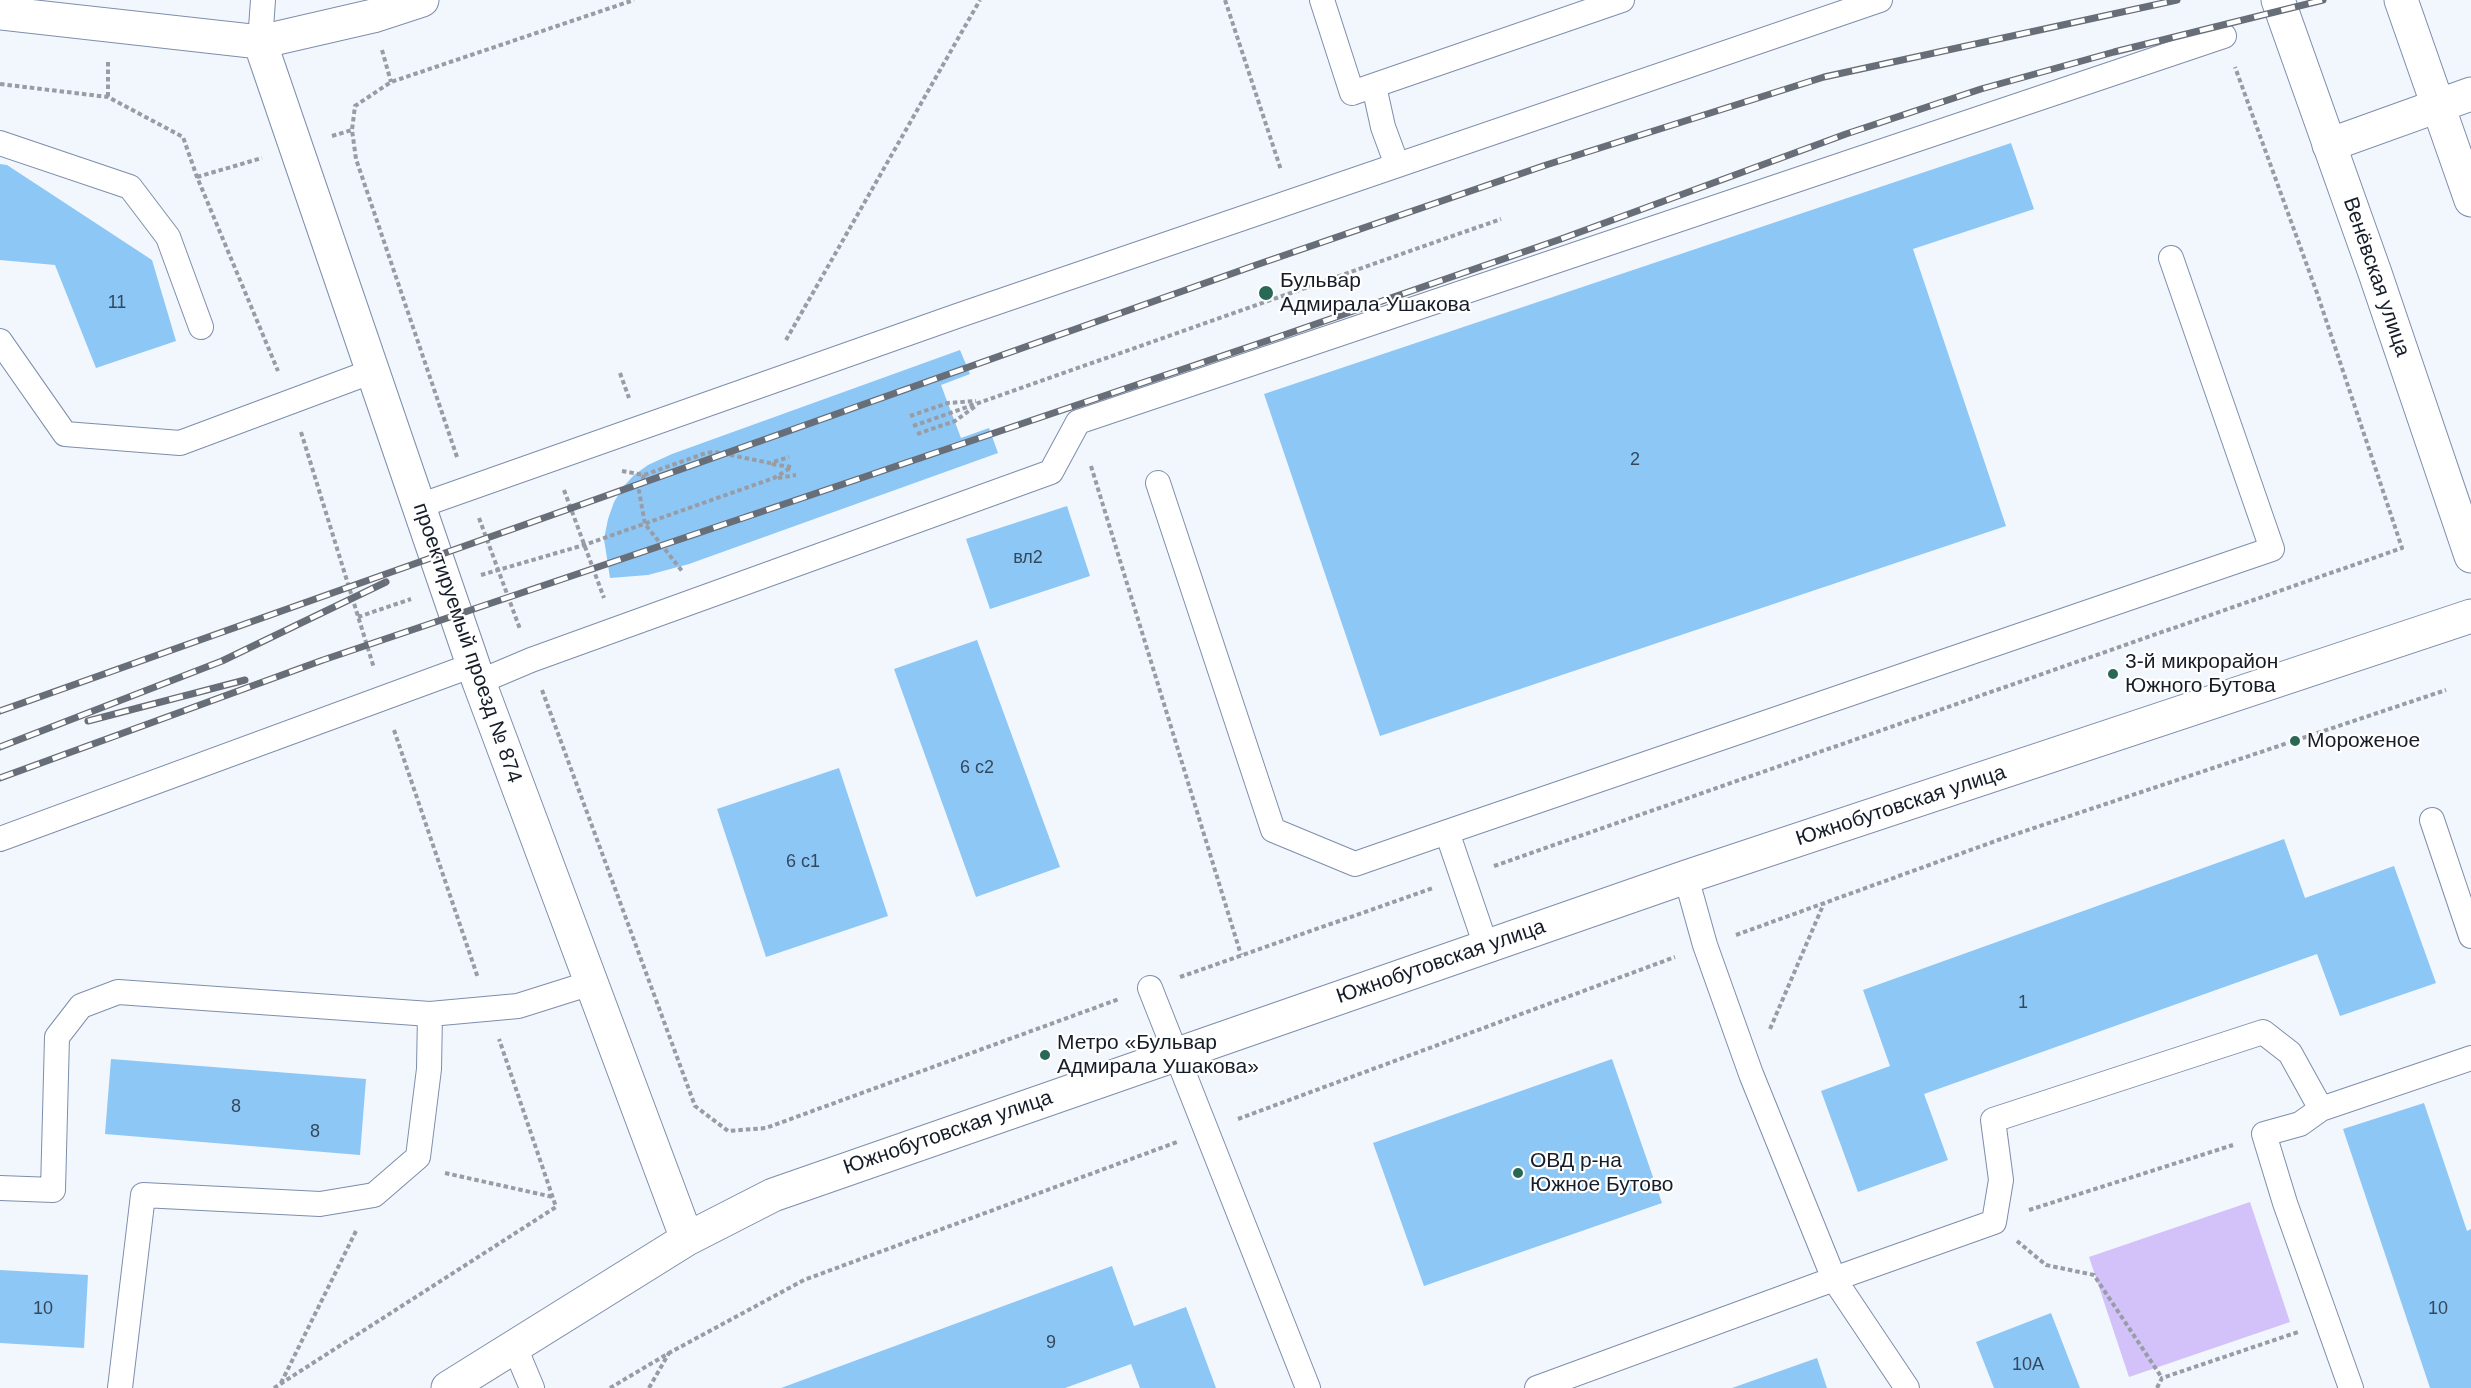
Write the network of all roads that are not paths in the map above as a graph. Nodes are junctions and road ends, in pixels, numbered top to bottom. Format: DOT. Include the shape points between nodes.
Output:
graph roads {
  1 [pos="264,0"];
  2 [pos="422,0"];
  3 [pos="1322,0"];
  4 [pos="1623,0"];
  5 [pos="1880,0"];
  6 [pos="2278,0"];
  7 [pos="2401,0"];
  8 [pos="0,13"];
  9 [pos="2224,36"];
  10 [pos="260,42"];
  11 [pos="1374,86"];
  12 [pos="2471,94"];
  13 [pos="2438,106"];
  14 [pos="0,143"];
  15 [pos="2329,145"];
  16 [pos="1397,165"];
  17 [pos="2471,200"];
  18 [pos="2171,258"];
  19 [pos="201,327"];
  20 [pos="0,341"];
  21 [pos="373,371"];
  22 [pos="1158,483"];
  23 [pos="419,506"];
  24 [pos="2471,556"];
  25 [pos="2471,616"];
  26 [pos="476,673"];
  27 [pos="2432,820"];
  28 [pos="1447,832"];
  29 [pos="0,839"];
  30 [pos="1686,877"];
  31 [pos="2471,936"];
  32 [pos="1486,946"];
  33 [pos="591,983"];
  34 [pos="1150,988"];
  35 [pos="430,1014"];
  36 [pos="1178,1053"];
  37 [pos="2471,1058"];
  38 [pos="2321,1109"];
  39 [pos="0,1188"];
  40 [pos="687,1239"];
  41 [pos="1834,1279"];
  42 [pos="514,1345"];
  43 [pos="120,1388"];
  44 [pos="448,1388"];
  45 [pos="532,1388"];
  46 [pos="1308,1388"];
  47 [pos="1537,1388"];
  48 [pos="1907,1388"];
  49 [pos="2351,1388"];
  1 -- 10 [label="lane"];
  2 -- 10 [label="street" via="373,16"];
  3 -- 11 [label="lane" via="1352,93"];
  4 -- 11 [label="lane"];
  5 -- 16 [label="lane"];
  6 -- 15 [label="street, Венёвская улица"];
  7 -- 13 [label="street"];
  8 -- 10 [label="street"];
  9 -- 26 [label="lane" via="1078,422 1051,472 615,630"];
  10 -- 21 [label="street, проектируемый проезд № 874"];
  11 -- 16 [label="lane"];
  12 -- 13 [label="street"];
  13 -- 15 [label="street"];
  13 -- 17 [label="street"];
  14 -- 19 [label="lane" via="129,187 168,237"];
  15 -- 24 [label="street, Венёвская улица"];
  16 -- 23 [label="lane"];
  18 -- 28 [label="lane" via="2272,549"];
  20 -- 21 [label="lane" via="65,434 180,443"];
  21 -- 23 [label="street, проектируемый проезд № 874"];
  22 -- 28 [label="lane" via="1273,830 1354,864"];
  23 -- 26 [label="street, проектируемый проезд № 874"];
  25 -- 30 [label="street, Южнобутовская улица"];
  26 -- 29 [label="lane" via="384,699"];
  26 -- 33 [label="street, проектируемый проезд № 874"];
  27 -- 31 [label="lane"];
  28 -- 32 [label="lane"];
  30 -- 32 [label="street, Южнобутовская улица"];
  30 -- 41 [label="lane" via="1751,1074"];
  32 -- 36 [label="street, Южнобутовская улица"];
  33 -- 35 [label="lane" via="518,1006"];
  33 -- 40 [label="street, проектируемый проезд № 874"];
  34 -- 36 [label="lane"];
  35 -- 39 [label="lane" via="118,992 81,1006 57,1037 53,1190"];
  35 -- 43 [label="lane" via="429,1069 418,1157 374,1195 320,1204 143,1195"];
  36 -- 40 [label="street, Южнобутовская улица" via="773,1195"];
  36 -- 46 [label="lane"];
  37 -- 38 [label="lane"];
  38 -- 41 [label="lane" via="2290,1053 2263,1032 1993,1120 2001,1180 1994,1222"];
  38 -- 49 [label="lane" via="2300,1124 2264,1134 2284,1203"];
  40 -- 42 [label="street, Южнобутовская улица"];
  41 -- 47 [label="lane"];
  41 -- 48 [label="lane"];
  42 -- 44 [label="street, Южнобутовская улица"];
  42 -- 45 [label="lane"];
}
